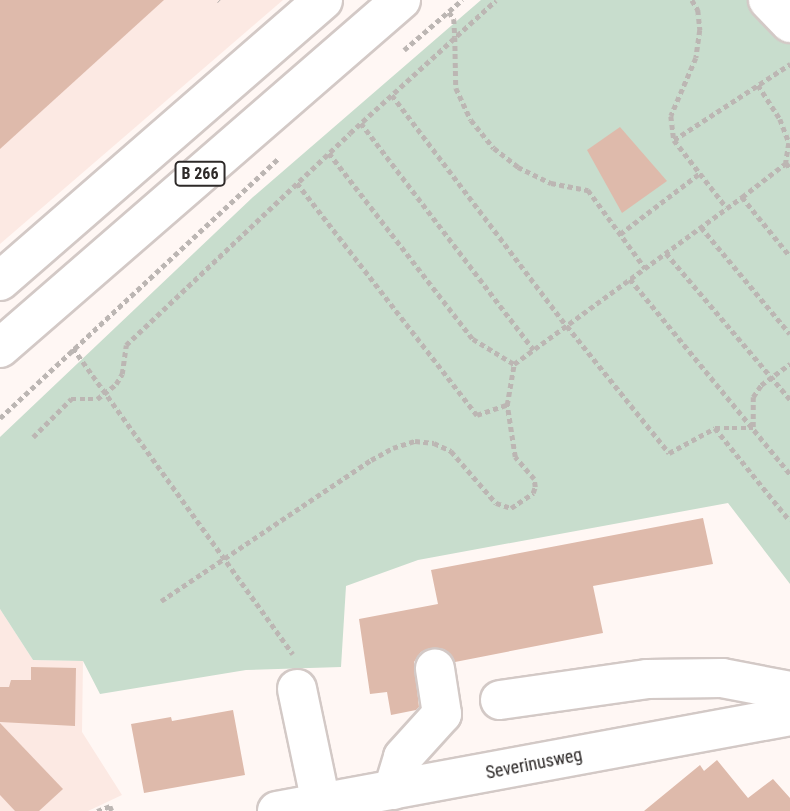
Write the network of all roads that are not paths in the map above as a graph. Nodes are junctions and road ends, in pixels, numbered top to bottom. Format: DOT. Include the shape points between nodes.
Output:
graph roads {
  1 [pos="323,0"];
  2 [pos="401,0"];
  3 [pos="768,0"];
  4 [pos="790,23"];
  5 [pos="0,281"];
  6 [pos="0,348"];
  7 [pos="435,669"];
  8 [pos="297,690"];
  9 [pos="790,691"];
  10 [pos="500,700"];
  11 [pos="790,716"];
  12 [pos="393,790"];
  13 [pos="321,803"];
  14 [pos="277,811"];
  1 -- 5 [label="main road, B 266"];
  2 -- 6 [label="main road, B 266"];
  3 -- 4 [label="main road"];
  7 -- 12 [label="main road" via="442,714 403,757"];
  8 -- 13 [label="main road"];
  9 -- 10 [label="main road" via="722,678 647,679"];
  11 -- 12 [label="main road, Severinusweg"];
  12 -- 13 [label="main road, Severinusweg"];
  13 -- 14 [label="main road, Severinusweg"];
}
